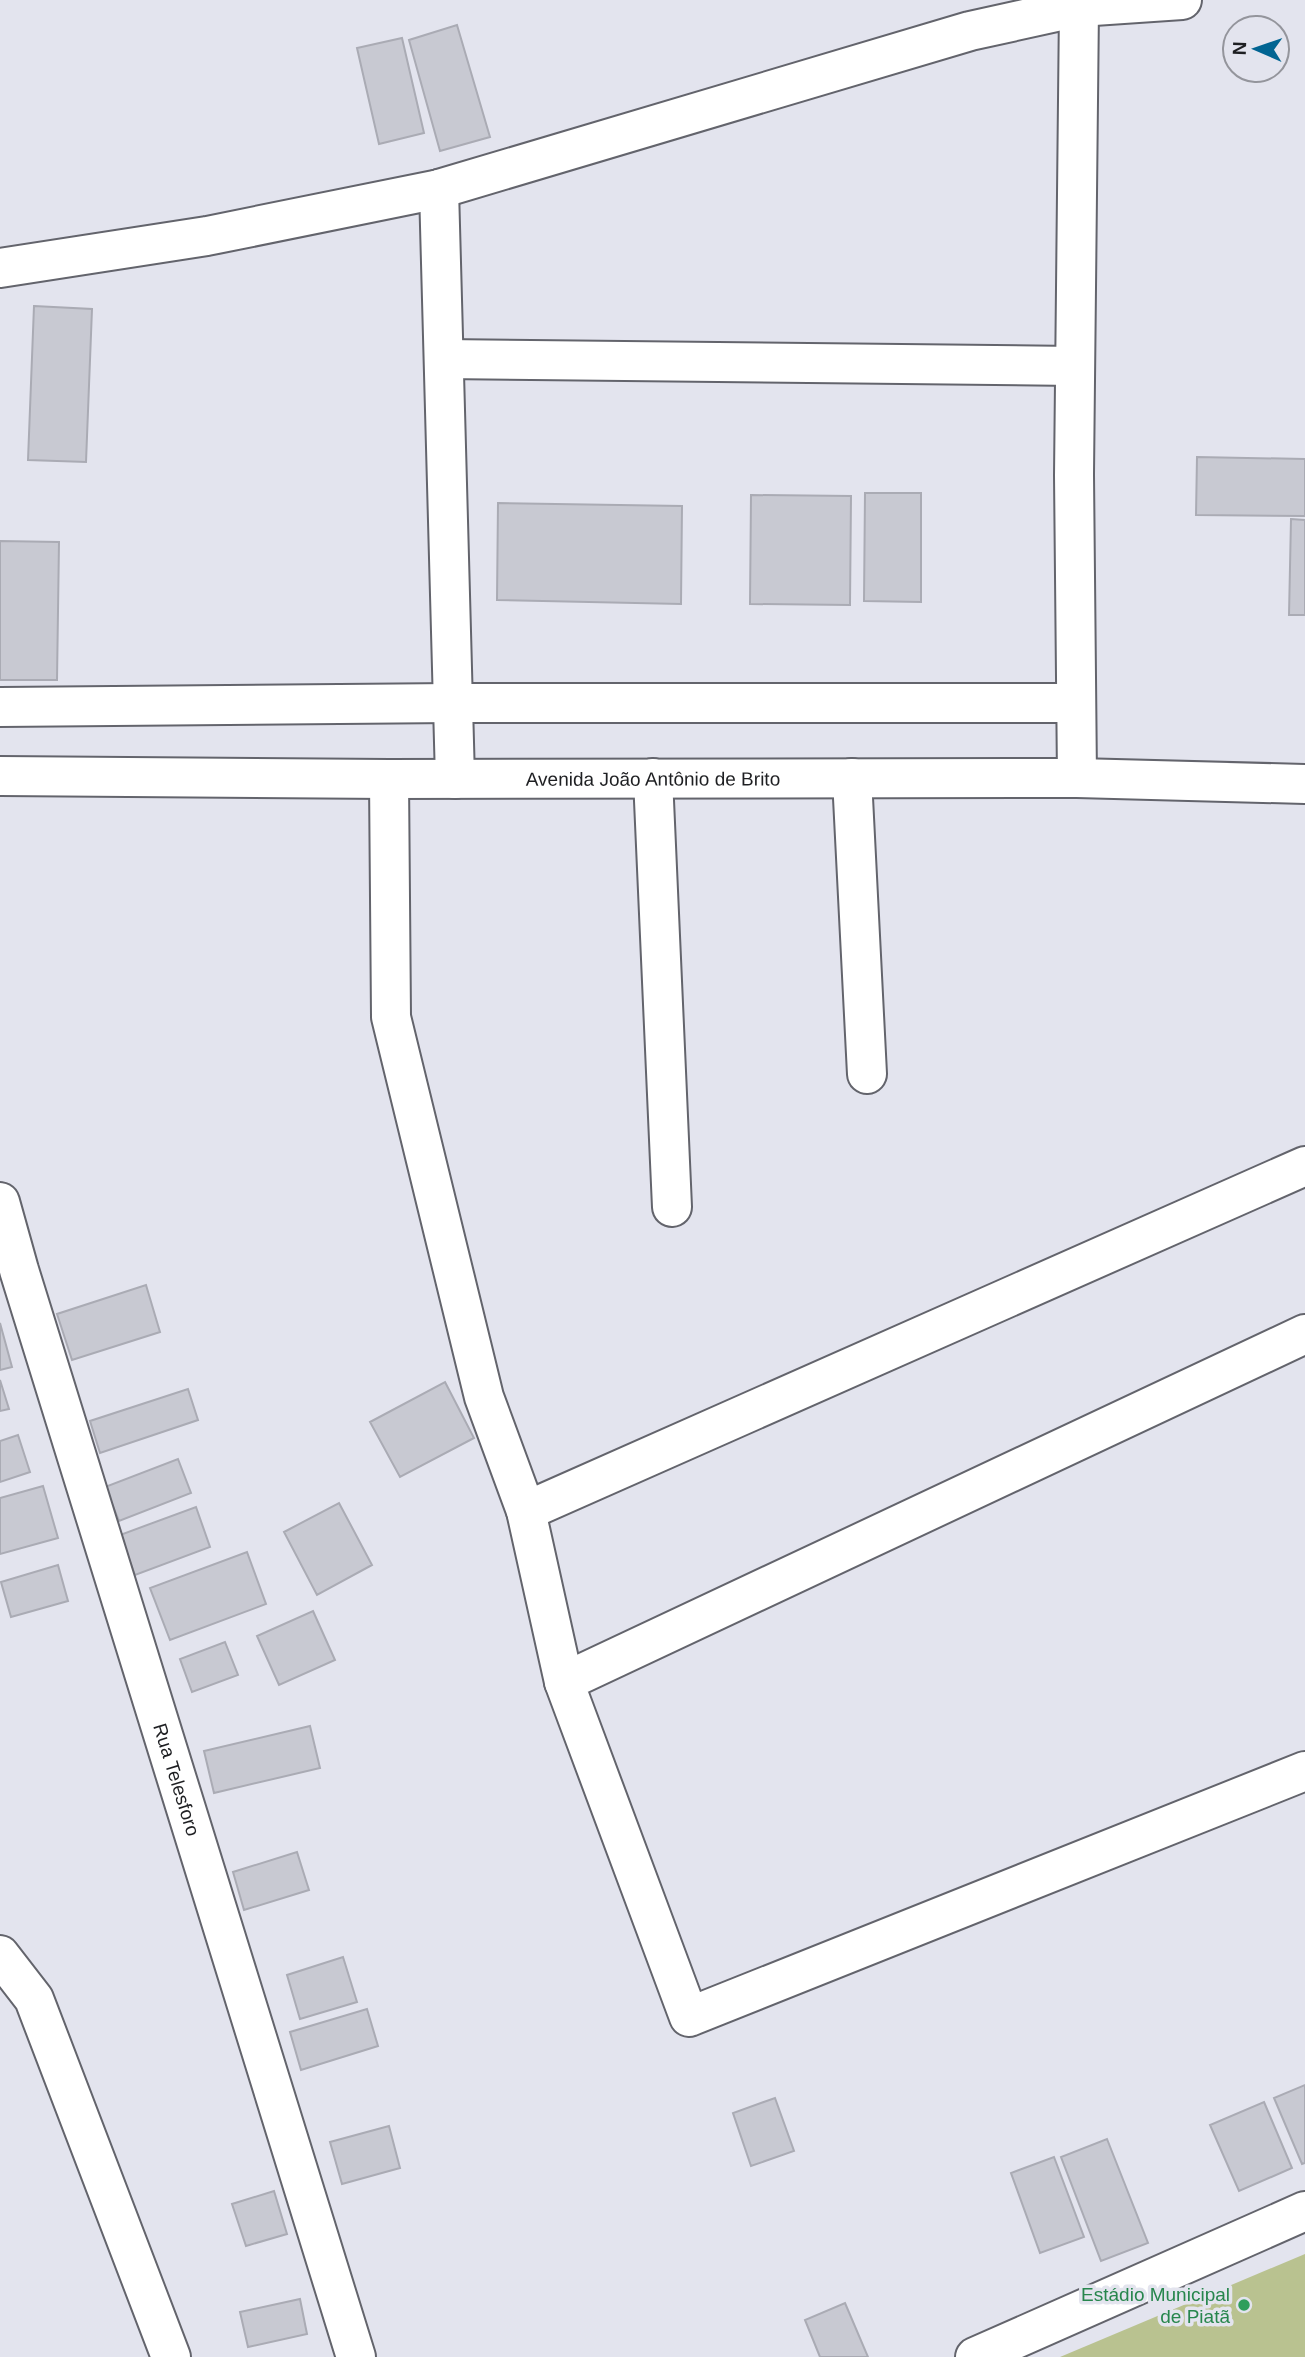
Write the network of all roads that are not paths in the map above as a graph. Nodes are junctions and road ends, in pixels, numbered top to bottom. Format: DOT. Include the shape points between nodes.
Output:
graph roads {
  1 [pos="1182,0"];
  2 [pos="1079,7"];
  3 [pos="439,189"];
  4 [pos="0,268"];
  5 [pos="444,359"];
  6 [pos="1075,366"];
  7 [pos="453,703"];
  8 [pos="1076,703"];
  9 [pos="0,707"];
  10 [pos="0,775"];
  11 [pos="653,778"];
  12 [pos="852,778"];
  13 [pos="1077,778"];
  14 [pos="389,779"];
  15 [pos="455,779"];
  16 [pos="1305,783"];
  17 [pos="867,1074"];
  18 [pos="1305,1166"];
  19 [pos="0,1202"];
  20 [pos="672,1207"];
  21 [pos="1305,1334"];
  22 [pos="526,1511"];
  23 [pos="564,1682"];
  24 [pos="1305,1772"];
  25 [pos="0,1955"];
  26 [pos="1305,2211"];
  27 [pos="171,2357"];
  28 [pos="356,2357"];
  29 [pos="975,2357"];
  1 -- 2 [label="street"];
  2 -- 3 [label="street" via="970,31"];
  2 -- 6 [label="street"];
  3 -- 4 [label="street" via="207,236"];
  3 -- 5 [label="street"];
  5 -- 6 [label="street"];
  5 -- 7 [label="street"];
  6 -- 8 [label="street"];
  7 -- 8 [label="street"];
  7 -- 9 [label="street"];
  7 -- 15 [label="street"];
  8 -- 13 [label="street"];
  10 -- 14 [label="street, Avenida João Antônio de Brito"];
  11 -- 12 [label="street, Avenida João Antônio de Brito"];
  11 -- 15 [label="street, Avenida João Antônio de Brito"];
  11 -- 20 [label="street"];
  12 -- 13 [label="street, Avenida João Antônio de Brito"];
  12 -- 17 [label="street"];
  13 -- 16 [label="street, Avenida João Antônio de Brito"];
  14 -- 15 [label="street, Avenida João Antônio de Brito"];
  14 -- 22 [label="street" via="391,1017 484,1397"];
  18 -- 22 [label="street"];
  19 -- 28 [label="street, Rua Telesforo"];
  21 -- 23 [label="street"];
  22 -- 23 [label="street"];
  23 -- 24 [label="street" via="689,2017"];
  25 -- 27 [label="street" via="34,1999"];
  26 -- 29 [label="street"];
}
